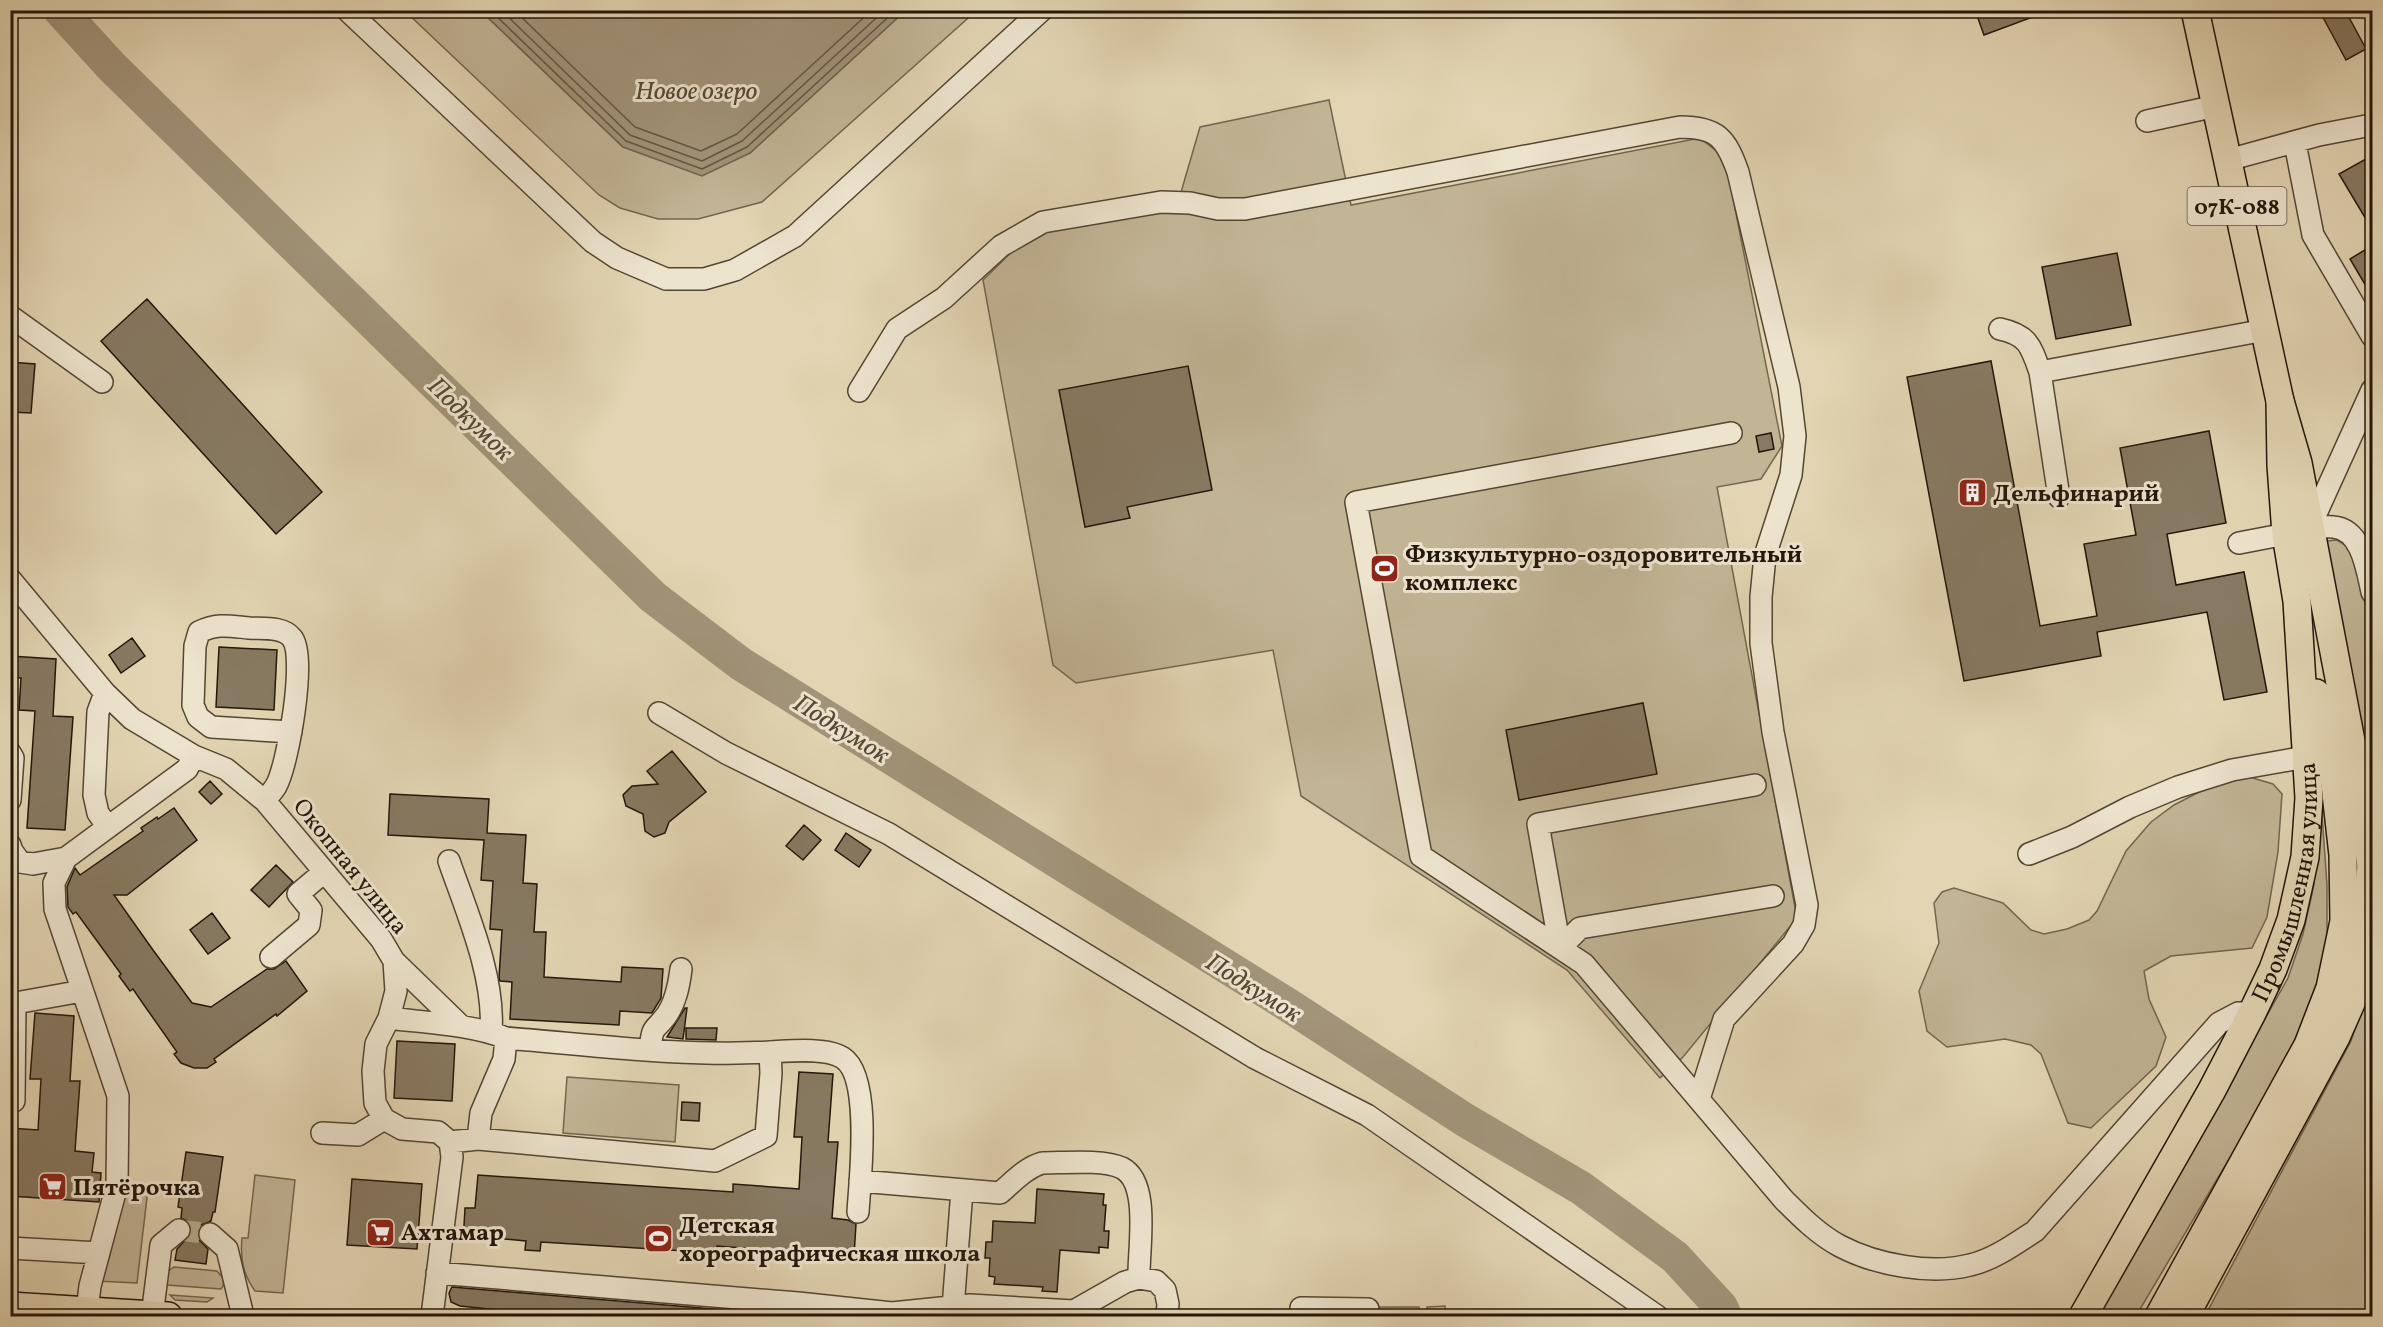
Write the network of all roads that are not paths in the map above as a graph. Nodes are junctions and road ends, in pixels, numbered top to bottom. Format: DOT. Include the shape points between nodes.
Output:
graph roads {
  1 [pos="346,10"];
  2 [pos="1042,10"];
  3 [pos="2195,10"];
  4 [pos="2216,106"];
  5 [pos="2147,121"];
  6 [pos="2366,126"];
  7 [pos="2295,142"];
  8 [pos="2228,160"];
  9 [pos="10,316"];
  10 [pos="2000,329"];
  11 [pos="2265,330"];
  12 [pos="2373,336"];
  13 [pos="2040,372"];
  14 [pos="102,382"];
  15 [pos="860,390"];
  16 [pos="2373,390"];
  17 [pos="1731,433"];
  18 [pos="2059,497"];
  19 [pos="2298,531"];
  20 [pos="2239,543"];
  21 [pos="10,579"];
  22 [pos="2373,592"];
  23 [pos="2297,601"];
  24 [pos="105,693"];
  25 [pos="658,713"];
  26 [pos="291,732"];
  27 [pos="10,753"];
  28 [pos="194,756"];
  29 [pos="2306,757"];
  30 [pos="1755,785"];
  31 [pos="10,800"];
  32 [pos="265,801"];
  33 [pos="107,826"];
  34 [pos="10,845"];
  35 [pos="2029,854"];
  36 [pos="66,858"];
  37 [pos="449,861"];
  38 [pos="2372,869"];
  39 [pos="324,872"];
  40 [pos="1773,896"];
  41 [pos="1560,948"];
  42 [pos="271,957"];
  43 [pos="394,961"];
  44 [pos="681,969"];
  45 [pos="82,990"];
  46 [pos="13,1004"];
  47 [pos="2252,1013"];
  48 [pos="389,1018"];
  49 [pos="461,1026"];
  50 [pos="499,1035"];
  51 [pos="650,1049"];
  52 [pos="770,1052"];
  53 [pos="1699,1099"];
  54 [pos="10,1102"];
  55 [pos="384,1119"];
  56 [pos="322,1133"];
  57 [pos="478,1139"];
  58 [pos="450,1142"];
  59 [pos="860,1181"];
  60 [pos="962,1190"];
  61 [pos="858,1212"];
  62 [pos="179,1230"];
  63 [pos="210,1234"];
  64 [pos="10,1248"];
  65 [pos="99,1253"];
  66 [pos="437,1274"];
  67 [pos="1139,1278"];
  68 [pos="953,1308"];
  69 [pos="20,1309"];
  70 [pos="798,1310"];
  71 [pos="87,1311"];
  72 [pos="152,1316"];
  73 [pos="168,1317"];
  74 [pos="243,1317"];
  75 [pos="432,1317"];
  76 [pos="1167,1317"];
  77 [pos="1301,1317"];
  78 [pos="1368,1317"];
  79 [pos="1657,1317"];
  80 [pos="2083,1317"];
  81 [pos="2159,1317"];
  82 [pos="2185,1317"];
  1 -- 2 [label="street" via="593,242 617,258 666,279 704,279 735,270 795,236"];
  3 -- 4 [label="main road, Промышленная улица / 07К-088"];
  4 -- 5 [label="street"];
  4 -- 8 [label="main road, Промышленная улица / 07К-088"];
  6 -- 7 [label="street"];
  7 -- 8 [label="street"];
  7 -- 12 [label="street" via="2313,235"];
  8 -- 11 [label="main road, Промышленная улица / 07К-088"];
  9 -- 14 [label="street"];
  10 -- 13 [label="street" via="2018,333 2032,350"];
  11 -- 13 [label="street"];
  11 -- 19 [label="main road, Промышленная улица / 07К-088" via="2280,401 2281,465"];
  13 -- 18 [label="street"];
  15 -- 53 [label="street" via="897,329 944,298 1001,246 1043,222 1161,202 1245,209 1680,127 1701,127 1719,137 1731,152 1738,172 1789,387 1795,435 1791,475 1766,556 1761,643 1773,732 1808,905 1804,925 1793,944 1724,1019"];
  16 -- 19 [label="street"];
  17 -- 41 [label="street" via="1356,502 1422,856"];
  19 -- 20 [label="street"];
  19 -- 22 [label="street" via="2334,526 2348,533 2361,548"];
  19 -- 23 [label="main road, Промышленная улица"];
  19 -- 38 [label="main road, Промышленная улица" via="2356,772"];
  21 -- 24 [label="street, Окопная улица"];
  23 -- 29 [label="main road, Промышленная улица"];
  23 -- 81 [label="main road" via="2335,784 2343,855 2344,921 2330,988 2308,1045"];
  24 -- 28 [label="street, Окопная улица" via="132,718"];
  24 -- 33 [label="street" via="98,712 94,795 98,813"];
  25 -- 79 [label="street" via="726,753 889,834 1255,1058 1367,1115"];
  26 -- 26 [label="street" via="298,653 293,638 282,630 212,625 199,632 193,705 198,717 211,727"];
  26 -- 32 [label="street" via="277,785"];
  27 -- 31 [label="street"];
  28 -- 32 [label="street, Окопная улица" via="226,769"];
  28 -- 33 [label="street" via="187,769"];
  29 -- 35 [label="street" via="2232,770 2178,787"];
  29 -- 47 [label="main road, Промышленная улица" via="2309,798 2305,857 2291,920"];
  30 -- 41 [label="street" via="1538,824"];
  32 -- 39 [label="street, Окопная улица"];
  33 -- 36 [label="street"];
  34 -- 36 [label="street" via="20,862 33,864"];
  36 -- 45 [label="street" via="54,883 55,909"];
  37 -- 50 [label="street" via="478,944"];
  38 -- 82 [label="main road, Промышленная улица" via="2362,961 2351,1003"];
  39 -- 42 [label="street" via="298,894 311,910 309,925"];
  39 -- 43 [label="street, Окопная улица" via="381,939"];
  40 -- 41 [label="street" via="1580,928"];
  41 -- 53 [label="street" via="1584,964"];
  43 -- 48 [label="street, Окопная улица" via="396,991"];
  43 -- 49 [label="street"];
  44 -- 51 [label="street" via="678,992 667,1015 652,1030"];
  45 -- 46 [label="street"];
  45 -- 65 [label="street" via="118,1096 117,1185"];
  46 -- 54 [label="street" via="14,1101"];
  47 -- 53 [label="street" via="2238,1013 2219,1023 2035,1231 2006,1250 1971,1265 1899,1266 1840,1246 1784,1200"];
  47 -- 80 [label="main road, Промышленная улица"];
  48 -- 49 [label="street"];
  48 -- 55 [label="street, Окопная улица" via="376,1044 373,1071 375,1103"];
  49 -- 50 [label="street"];
  50 -- 51 [label="street"];
  50 -- 57 [label="street" via="504,1059 481,1113"];
  51 -- 52 [label="street" via="727,1055"];
  52 -- 57 [label="street" via="766,1136 716,1161"];
  52 -- 59 [label="street" via="828,1052 843,1058 853,1071 862,1106"];
  55 -- 56 [label="street" via="358,1135"];
  55 -- 58 [label="street" via="402,1129 438,1132"];
  57 -- 58 [label="street"];
  58 -- 66 [label="street" via="452,1157"];
  59 -- 60 [label="street"];
  59 -- 61 [label="street"];
  60 -- 67 [label="street" via="1000,1193 1025,1171 1042,1163 1122,1168 1134,1178 1141,1196"];
  60 -- 68 [label="street"];
  62 -- 72 [label="street" via="161,1245"];
  63 -- 74 [label="street" via="226,1249"];
  64 -- 65 [label="street"];
  65 -- 71 [label="street"];
  66 -- 70 [label="street"];
  66 -- 75 [label="street"];
  67 -- 68 [label="street" via="1074,1311 970,1305"];
  67 -- 76 [label="street" via="1156,1281 1165,1290"];
  68 -- 70 [label="street" via="892,1313"];
  69 -- 71 [label="main road"];
  71 -- 72 [label="main road"];
  72 -- 73 [label="main road"];
  77 -- 78 [label="street" via="1301,1308 1368,1309"];
}
